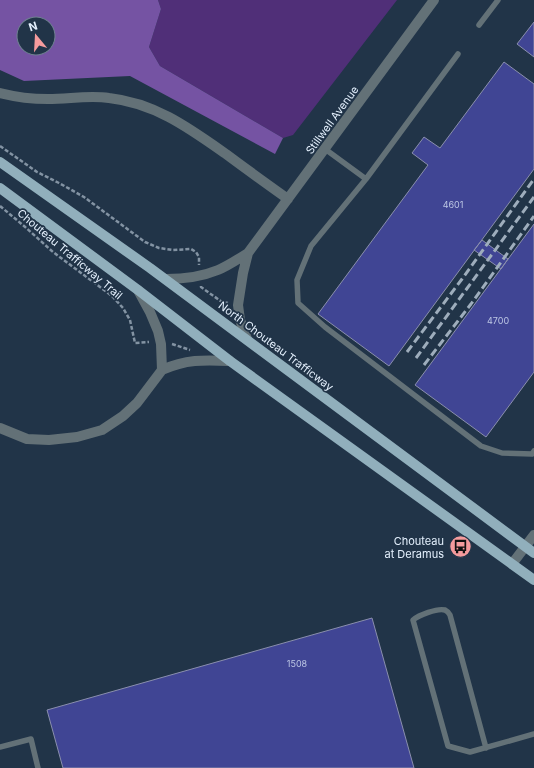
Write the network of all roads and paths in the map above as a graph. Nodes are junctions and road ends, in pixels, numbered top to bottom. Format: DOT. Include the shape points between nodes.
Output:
graph roads {
  1 [pos="434,0"];
  2 [pos="498,0"];
  3 [pos="479,25"];
  4 [pos="458,54"];
  5 [pos="0,93"];
  6 [pos="0,146"];
  7 [pos="325,149"];
  8 [pos="0,162"];
  9 [pos="366,179"];
  10 [pos="0,188"];
  11 [pos="288,199"];
  12 [pos="0,206"];
  13 [pos="248,253"];
  14 [pos="198,276"];
  15 [pos="166,279"];
  16 [pos="138,290"];
  17 [pos="238,305"];
  18 [pos="247,339"];
  19 [pos="160,341"];
  20 [pos="194,361"];
  21 [pos="230,361"];
  22 [pos="162,370"];
  23 [pos="0,428"];
  24 [pos="534,451"];
  25 [pos="534,535"];
  26 [pos="530,550"];
  27 [pos="512,564"];
  28 [pos="534,580"];
  29 [pos="534,734"];
  30 [pos="0,747"];
  31 [pos="486,748"];
  32 [pos="38,768"];
  1 -- 7 [label="street, Stillwell Avenue"];
  2 -- 3 [label="lane"];
  4 -- 9 [label="lane"];
  5 -- 11 [label="street" via="48,99 109,98 144,105 186,126"];
  6 -- 14 [label="path" via="37,172 84,197 145,242 159,248 191,249 196,252 199,257"];
  7 -- 9 [label="lane"];
  7 -- 11 [label="street, Stillwell Avenue"];
  8 -- 15 [label="main road, North Chouteau Trafficway"];
  9 -- 24 [label="lane" via="311,246 297,280 298,303 325,327 481,446 502,453 532,454"];
  10 -- 16 [label="main road"];
  11 -- 13 [label="street, Stillwell Avenue"];
  12 -- 19 [label="path, Chouteau Trafficway Trail" via="53,252 112,296 130,320 135,343"];
  13 -- 14 [label="street, Stillwell Avenue" via="219,270"];
  13 -- 17 [label="street, Stillwell Avenue"];
  14 -- 15 [label="street, Stillwell Avenue"];
  14 -- 17 [label="path" via="201,287 222,302"];
  15 -- 18 [label="main road, North Chouteau Trafficway"];
  16 -- 19 [label="street" via="150,312"];
  16 -- 21 [label="main road"];
  17 -- 18 [label="street, Stillwell Avenue"];
  18 -- 26 [label="main road, North Chouteau Trafficway"];
  19 -- 20 [label="path, Chouteau Trafficway Trail" via="191,350"];
  19 -- 22 [label="street"];
  20 -- 21 [label="street"];
  20 -- 22 [label="street"];
  21 -- 27 [label="main road"];
  22 -- 23 [label="street" via="137,403 102,430 77,437 49,440 27,439"];
  25 -- 26 [label="street"];
  26 -- 27 [label="street"];
  27 -- 28 [label="main road"];
  29 -- 31 [label="lane"];
  30 -- 32 [label="lane" via="31,739"];
  31 -- 31 [label="lane" via="450,615 445,610 436,610 418,616 413,620 448,746 470,752"];
}
